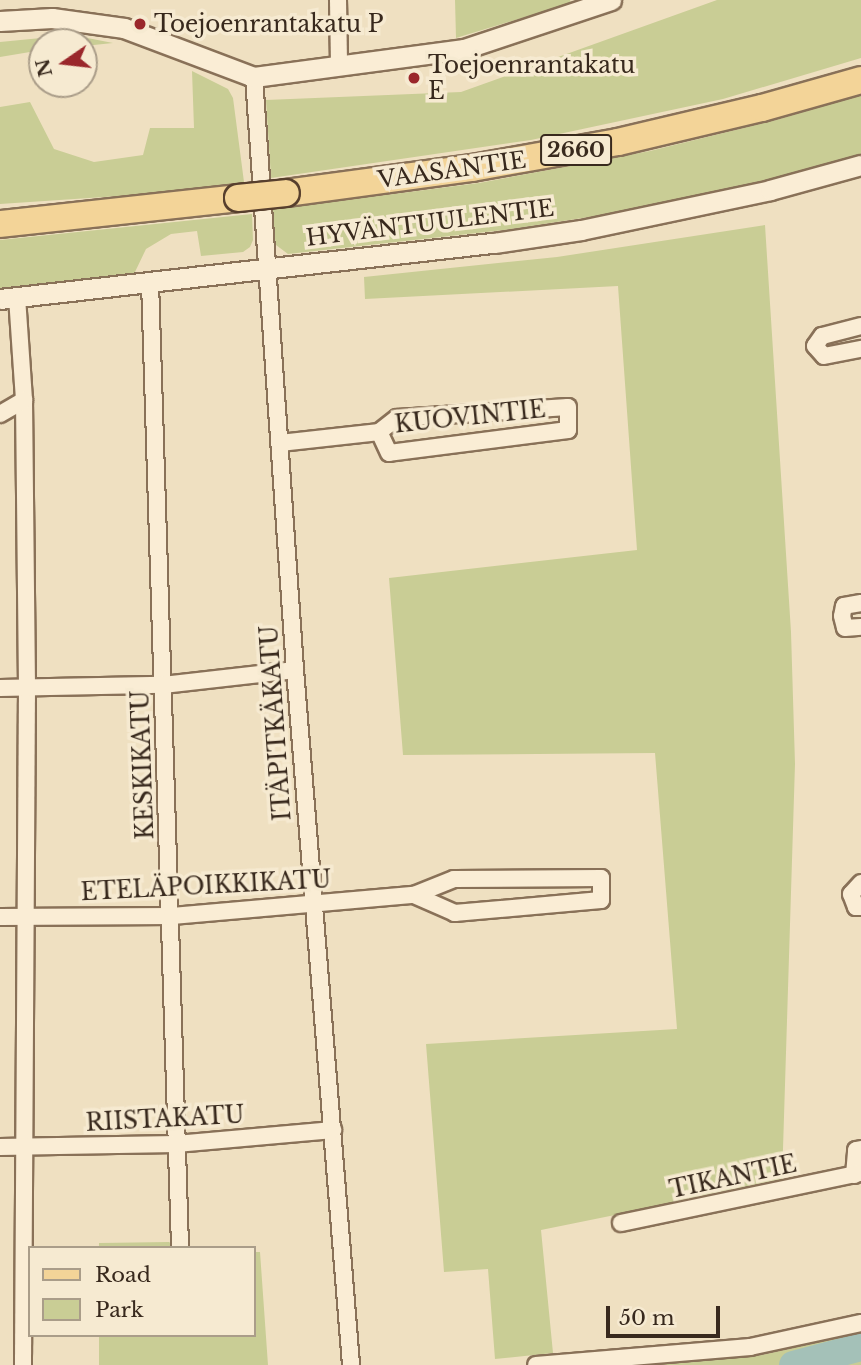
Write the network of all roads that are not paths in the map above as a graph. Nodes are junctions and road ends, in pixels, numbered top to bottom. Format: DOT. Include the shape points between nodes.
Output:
graph roads {
  1 [pos="338,0"];
  2 [pos="611,0"];
  3 [pos="0,21"];
  4 [pos="339,63"];
  5 [pos="254,77"];
  6 [pos="861,80"];
  7 [pos="861,165"];
  8 [pos="0,224"];
  9 [pos="265,267"];
  10 [pos="150,281"];
  11 [pos="8,298"];
  12 [pos="861,327"];
  13 [pos="861,349"];
  14 [pos="24,400"];
  15 [pos="0,414"];
  16 [pos="379,432"];
  17 [pos="280,443"];
  18 [pos="861,603"];
  19 [pos="861,627"];
  20 [pos="295,670"];
  21 [pos="163,685"];
  22 [pos="27,687"];
  23 [pos="0,688"];
  24 [pos="861,883"];
  25 [pos="414,895"];
  26 [pos="313,904"];
  27 [pos="861,907"];
  28 [pos="172,916"];
  29 [pos="0,917"];
  30 [pos="24,917"];
  31 [pos="332,1130"];
  32 [pos="176,1144"];
  33 [pos="0,1147"];
  34 [pos="24,1147"];
  35 [pos="861,1149"];
  36 [pos="857,1174"];
  37 [pos="621,1223"];
  38 [pos="180,1246"];
  39 [pos="861,1324"];
  40 [pos="23,1365"];
  41 [pos="351,1365"];
  42 [pos="536,1365"];
  1 -- 4 [label="street"];
  2 -- 4 [label="street" via="464,49"];
  3 -- 5 [label="street" via="52,18 124,28"];
  4 -- 5 [label="street"];
  5 -- 9 [label="street, ITÄPITKÄKATU"];
  6 -- 8 [label="main road, VAASANTIE / 2660, bridge" via="690,126 472,168"];
  7 -- 9 [label="street, HYVÄNTUULENTIE" via="770,190 581,230"];
  9 -- 10 [label="street, HYVÄNTUULENTIE"];
  9 -- 17 [label="street, ITÄPITKÄKATU"];
  10 -- 11 [label="street, HYVÄNTUULENTIE"];
  10 -- 21 [label="street, KESKIKATU"];
  11 -- 14 [label="street"];
  12 -- 13 [label="street" via="822,336 815,346 824,356"];
  14 -- 15 [label="street"];
  14 -- 22 [label="street"];
  16 -- 16 [label="street, KUOVINTIE" via="397,418 568,407 568,430 389,453"];
  16 -- 17 [label="street, KUOVINTIE"];
  17 -- 20 [label="street, ITÄPITKÄKATU"];
  18 -- 19 [label="street" via="844,606 842,616 845,628"];
  20 -- 21 [label="street"];
  20 -- 26 [label="street, ITÄPITKÄKATU"];
  21 -- 22 [label="street"];
  21 -- 28 [label="street, KESKIKATU"];
  22 -- 23 [label="street"];
  22 -- 30 [label="street"];
  24 -- 27 [label="street" via="851,894 856,907"];
  25 -- 25 [label="street, ETELÄPOIKKIKATU" via="454,879 601,878 601,900 455,913"];
  25 -- 26 [label="street, ETELÄPOIKKIKATU"];
  26 -- 28 [label="street, ETELÄPOIKKIKATU"];
  26 -- 31 [label="street, ITÄPITKÄKATU"];
  28 -- 30 [label="street, ETELÄPOIKKIKATU"];
  28 -- 32 [label="street, KESKIKATU"];
  29 -- 30 [label="street, ETELÄPOIKKIKATU"];
  30 -- 34 [label="street"];
  31 -- 32 [label="street, RIISTAKATU"];
  31 -- 41 [label="street, ITÄPITKÄKATU"];
  32 -- 34 [label="street, RIISTAKATU"];
  32 -- 38 [label="street, KESKIKATU"];
  33 -- 34 [label="street, RIISTAKATU"];
  34 -- 40 [label="street"];
  35 -- 36 [label="street, TIKANTIE" via="856,1150"];
  36 -- 37 [label="street, TIKANTIE"];
  39 -- 42 [label="street" via="750,1347"];
}
